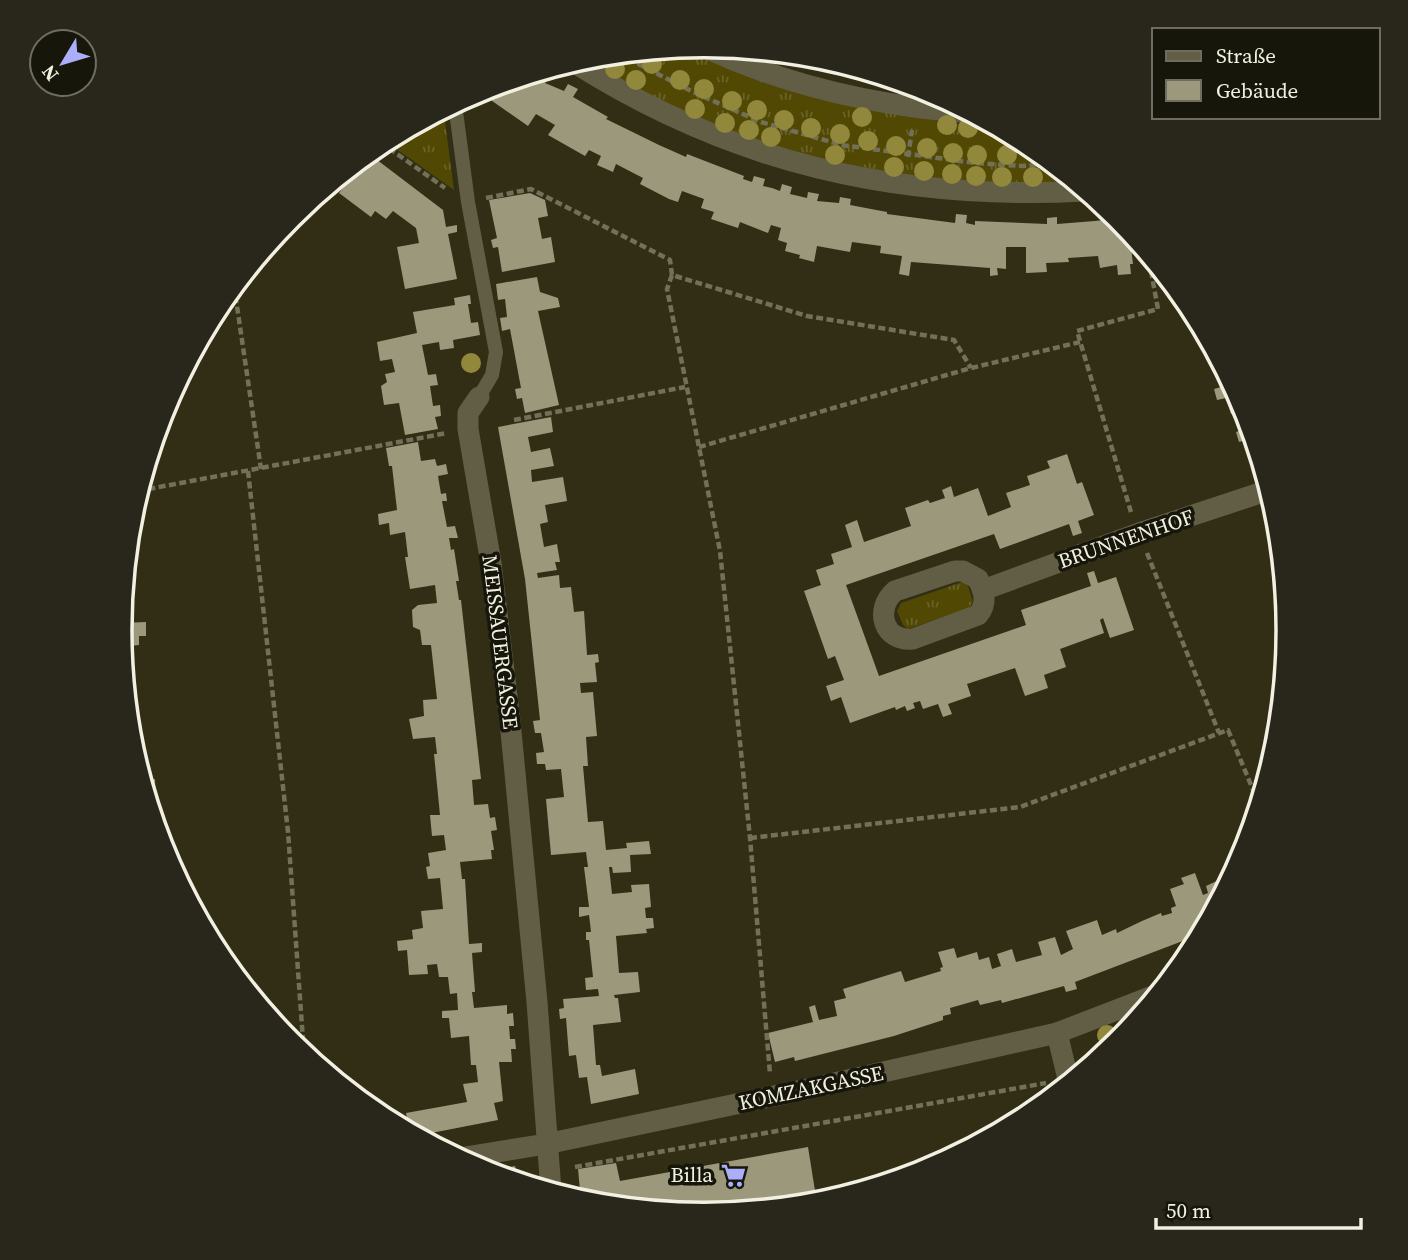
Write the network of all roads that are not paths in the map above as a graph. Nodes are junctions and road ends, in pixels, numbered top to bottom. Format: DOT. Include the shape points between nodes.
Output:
graph roads {
  1 [pos="731,59"];
  2 [pos="586,70"];
  3 [pos="912,97"];
  4 [pos="456,114"];
  5 [pos="1071,191"];
  6 [pos="480,397"];
  7 [pos="1259,493"];
  8 [pos="983,590"];
  9 [pos="1139,1002"];
  10 [pos="1057,1033"];
  11 [pos="1058,1079"];
  12 [pos="546,1144"];
  13 [pos="477,1155"];
  14 [pos="550,1181"];
  1 -- 3 [label="street" via="855,98"];
  2 -- 5 [label="street" via="672,118 815,168 904,185 1003,193"];
  4 -- 6 [label="lane, MEISSAUERGASSE" via="496,352 492,375"];
  6 -- 12 [label="street, MEISSAUERGASSE" via="468,413 468,429 491,563 510,721"];
  7 -- 8 [label="street, BRUNNENHOF"];
  8 -- 8 [label="street" via="978,579 963,570 919,583 888,597 884,623 906,640 925,635 978,615 983,608"];
  9 -- 10 [label="street, KOMZAKGASSE"];
  10 -- 11 [label="street"];
  10 -- 12 [label="street, KOMZAKGASSE"];
  12 -- 13 [label="street, KOMZAKGASSE"];
  12 -- 14 [label="street, MEISSAUERGASSE"];
}
